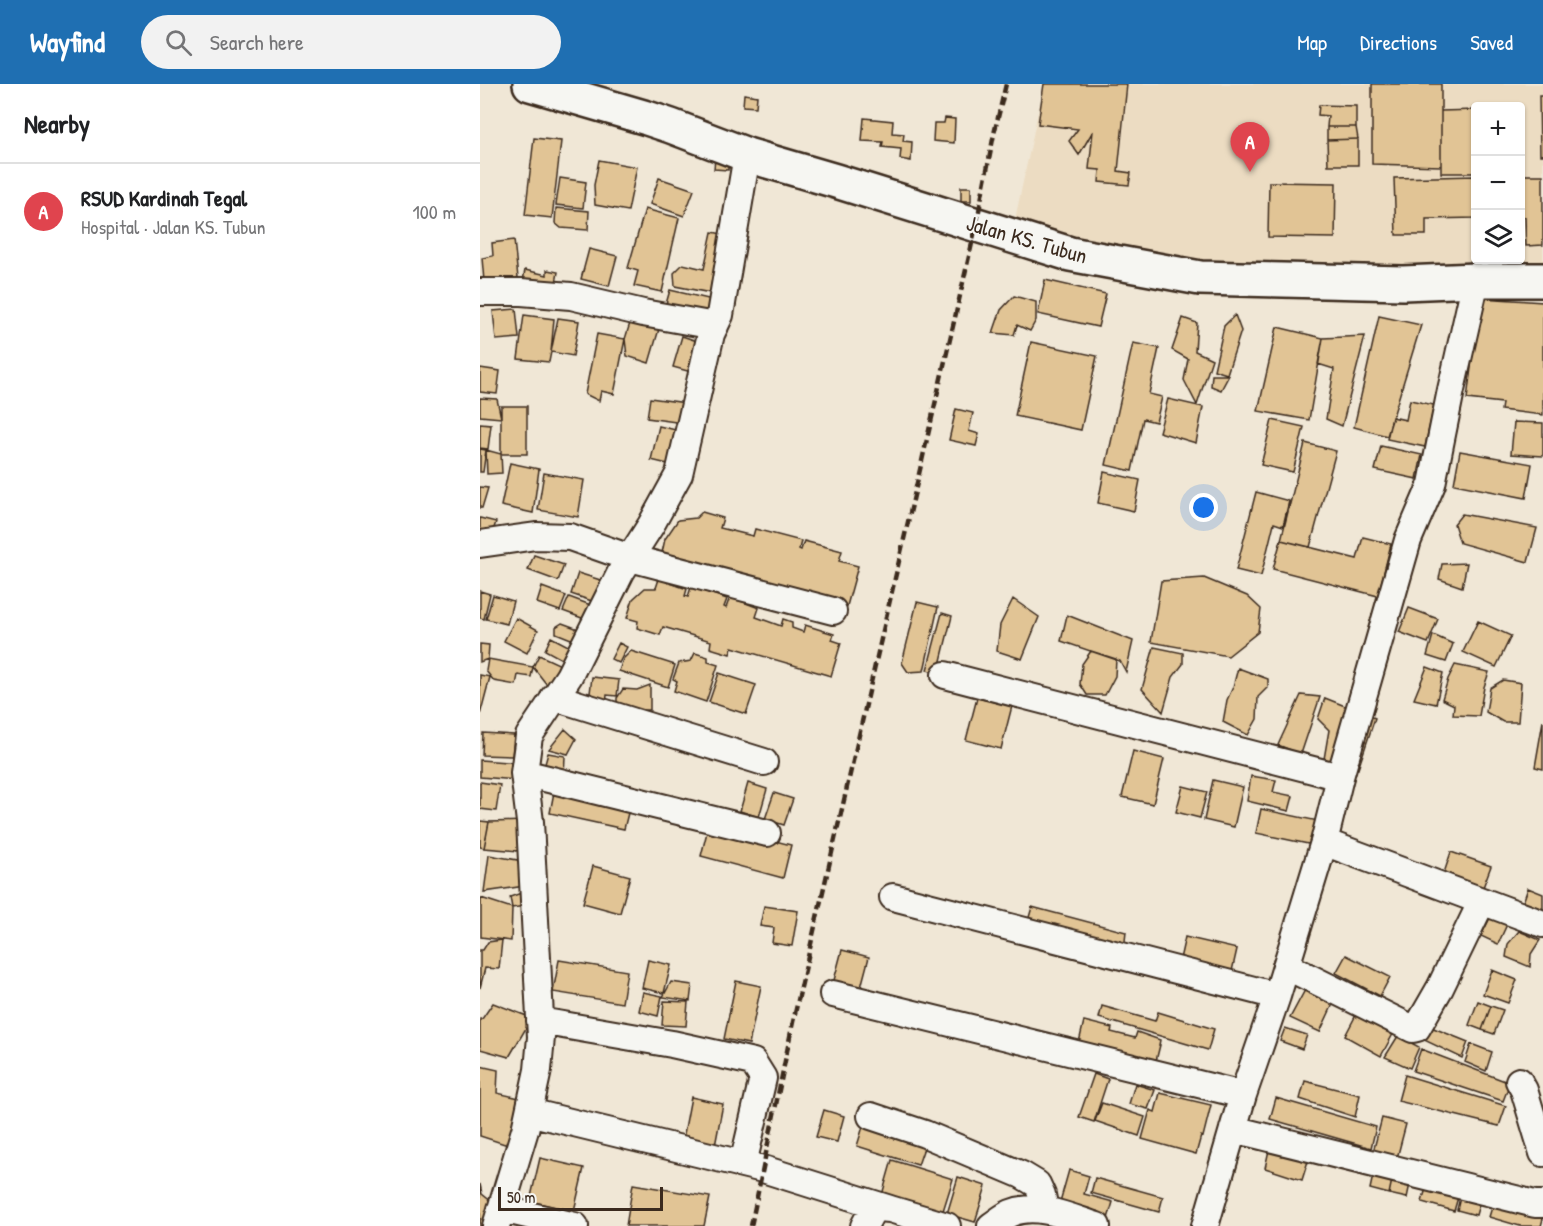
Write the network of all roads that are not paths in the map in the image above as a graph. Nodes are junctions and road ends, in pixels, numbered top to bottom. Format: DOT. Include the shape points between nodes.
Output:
graph roads {
  1 [pos="531,84"];
  2 [pos="747,155"];
  3 [pos="1476,280"];
  4 [pos="1543,280"];
  5 [pos="480,292"];
  6 [pos="715,326"];
  7 [pos="480,544"];
  8 [pos="630,558"];
  9 [pos="833,611"];
  10 [pos="945,675"];
  11 [pos="554,698"];
  12 [pos="764,762"];
  13 [pos="524,773"];
  14 [pos="1340,777"];
  15 [pos="767,833"];
  16 [pos="1324,842"];
  17 [pos="893,897"];
  18 [pos="1482,901"];
  19 [pos="1543,924"];
  20 [pos="1287,966"];
  21 [pos="833,994"];
  22 [pos="1277,996"];
  23 [pos="540,1021"];
  24 [pos="1519,1081"];
  25 [pos="1243,1095"];
  26 [pos="529,1112"];
  27 [pos="871,1116"];
  28 [pos="1233,1129"];
  29 [pos="1543,1154"];
  30 [pos="743,1164"];
  31 [pos="1543,1204"];
  32 [pos="890,1209"];
  33 [pos="1044,1210"];
  34 [pos="499,1217"];
  35 [pos="575,1226"];
  36 [pos="864,1226"];
  37 [pos="946,1226"];
  38 [pos="991,1226"];
  39 [pos="1097,1226"];
  40 [pos="1205,1226"];
  1 -- 2 [label="main road, Jalan KS. Tubun" via="671,126"];
  2 -- 3 [label="main road, Jalan KS. Tubun" via="1070,254 1200,278 1404,283"];
  2 -- 6 [label="street"];
  3 -- 4 [label="main road, Jalan KS. Tubun"];
  3 -- 14 [label="street" via="1432,484 1408,540"];
  5 -- 6 [label="street" via="572,296"];
  6 -- 8 [label="street" via="679,474"];
  7 -- 8 [label="street" via="536,536 570,537"];
  8 -- 9 [label="street"];
  8 -- 11 [label="street"];
  10 -- 14 [label="street"];
  11 -- 12 [label="street"];
  11 -- 13 [label="street" via="529,736"];
  13 -- 15 [label="street"];
  13 -- 23 [label="street"];
  14 -- 16 [label="street"];
  16 -- 18 [label="street"];
  16 -- 20 [label="street"];
  17 -- 22 [label="street"];
  18 -- 19 [label="street"];
  18 -- 20 [label="street" via="1417,1028"];
  20 -- 22 [label="street"];
  21 -- 25 [label="street"];
  22 -- 25 [label="street"];
  23 -- 26 [label="street" via="538,1070"];
  23 -- 30 [label="street" via="753,1062 763,1078"];
  24 -- 29 [label="street"];
  25 -- 28 [label="street"];
  26 -- 30 [label="street"];
  26 -- 34 [label="street"];
  27 -- 33 [label="street" via="1022,1175 1037,1184"];
  28 -- 31 [label="street"];
  28 -- 40 [label="street"];
  30 -- 32 [label="street"];
  32 -- 36 [label="street" via="879,1208 871,1213"];
  32 -- 37 [label="street"];
  33 -- 38 [label="street" via="1026,1209"];
  33 -- 39 [label="street"];
  34 -- 35 [label="street"];
}
